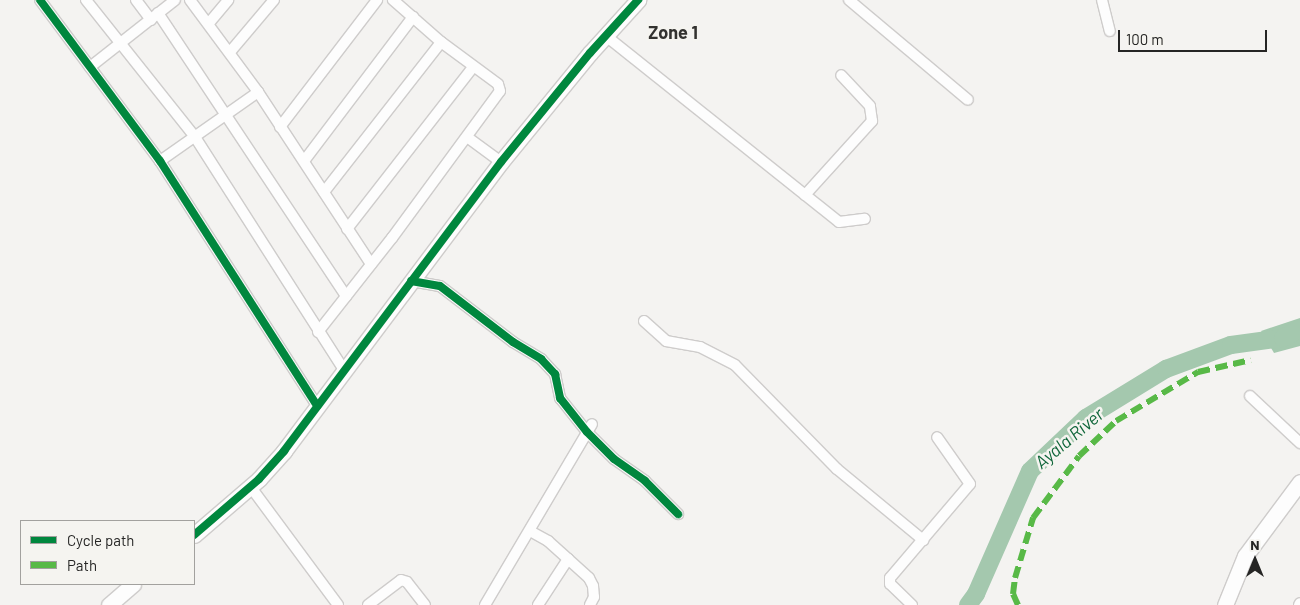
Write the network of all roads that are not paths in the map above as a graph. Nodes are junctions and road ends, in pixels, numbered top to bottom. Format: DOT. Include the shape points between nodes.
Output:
graph roads {
  1 [pos="40,0"];
  2 [pos="86,0"];
  3 [pos="136,0"];
  4 [pos="174,0"];
  5 [pos="190,0"];
  6 [pos="228,0"];
  7 [pos="274,0"];
  8 [pos="377,0"];
  9 [pos="393,0"];
  10 [pos="638,0"];
  11 [pos="849,0"];
  12 [pos="1102,0"];
  13 [pos="155,16"];
  14 [pos="414,17"];
  15 [pos="209,23"];
  16 [pos="1110,31"];
  17 [pos="606,36"];
  18 [pos="441,42"];
  19 [pos="120,46"];
  20 [pos="230,52"];
  21 [pos="90,67"];
  22 [pos="473,67"];
  23 [pos="841,75"];
  24 [pos="258,92"];
  25 [pos="968,100"];
  26 [pos="226,113"];
  27 [pos="280,127"];
  28 [pos="195,137"];
  29 [pos="467,137"];
  30 [pos="160,161"];
  31 [pos="304,161"];
  32 [pos="501,162"];
  33 [pos="324,192"];
  34 [pos="805,195"];
  35 [pos="865,219"];
  36 [pos="347,229"];
  37 [pos="370,264"];
  38 [pos="411,282"];
  39 [pos="346,296"];
  40 [pos="644,321"];
  41 [pos="318,332"];
  42 [pos="344,370"];
  43 [pos="1250,396"];
  44 [pos="317,406"];
  45 [pos="590,428"];
  46 [pos="937,437"];
  47 [pos="1300,443"];
  48 [pos="1300,482"];
  49 [pos="250,486"];
  50 [pos="678,514"];
  51 [pos="530,531"];
  52 [pos="195,534"];
  53 [pos="923,540"];
  54 [pos="568,559"];
  55 [pos="132,585"];
  56 [pos="109,605"];
  57 [pos="338,605"];
  58 [pos="368,605"];
  59 [pos="425,605"];
  60 [pos="484,605"];
  61 [pos="538,605"];
  62 [pos="590,605"];
  63 [pos="912,605"];
  64 [pos="1225,605"];
  1 -- 21 [label="street"];
  2 -- 19 [label="street"];
  3 -- 13 [label="street"];
  4 -- 13 [label="street"];
  5 -- 15 [label="street"];
  6 -- 15 [label="street"];
  7 -- 20 [label="street"];
  8 -- 27 [label="street"];
  9 -- 14 [label="street"];
  10 -- 17 [label="street"];
  11 -- 25 [label="street"];
  12 -- 16 [label="street"];
  13 -- 19 [label="street"];
  13 -- 26 [label="street"];
  14 -- 18 [label="street"];
  14 -- 31 [label="street"];
  15 -- 20 [label="street"];
  17 -- 32 [label="street"];
  17 -- 34 [label="street"];
  18 -- 22 [label="street"];
  18 -- 33 [label="street"];
  19 -- 21 [label="street"];
  19 -- 28 [label="street"];
  20 -- 24 [label="street"];
  21 -- 30 [label="street"];
  22 -- 29 [label="street" via="498,84 500,91"];
  22 -- 36 [label="street"];
  23 -- 34 [label="street" via="870,106 872,121"];
  24 -- 26 [label="street"];
  24 -- 27 [label="street"];
  26 -- 28 [label="street"];
  26 -- 39 [label="street"];
  27 -- 31 [label="street"];
  28 -- 30 [label="street"];
  28 -- 41 [label="street"];
  29 -- 32 [label="street"];
  29 -- 37 [label="street"];
  30 -- 44 [label="street"];
  31 -- 33 [label="street"];
  32 -- 38 [label="street"];
  33 -- 36 [label="street"];
  34 -- 35 [label="street" via="839,222"];
  36 -- 37 [label="street"];
  37 -- 39 [label="street"];
  38 -- 42 [label="street"];
  38 -- 45 [label="street" via="440,286 513,342 541,359 555,374 560,398"];
  39 -- 41 [label="street"];
  40 -- 53 [label="street" via="666,342 700,347 735,365 837,469"];
  41 -- 42 [label="street"];
  42 -- 44 [label="street"];
  43 -- 47 [label="street"];
  44 -- 49 [label="street" via="284,451"];
  45 -- 50 [label="street" via="614,459 645,481"];
  45 -- 51 [label="street"];
  46 -- 53 [label="street" via="970,484"];
  48 -- 64 [label="street" via="1245,556"];
  49 -- 52 [label="street"];
  49 -- 57 [label="street"];
  51 -- 54 [label="street" via="548,541"];
  51 -- 60 [label="street"];
  53 -- 63 [label="street" via="889,581"];
  54 -- 61 [label="street"];
  54 -- 62 [label="street" via="589,578 593,586 594,597"];
  55 -- 56 [label="street"];
  58 -- 59 [label="street" via="400,580 407,582"];
}
